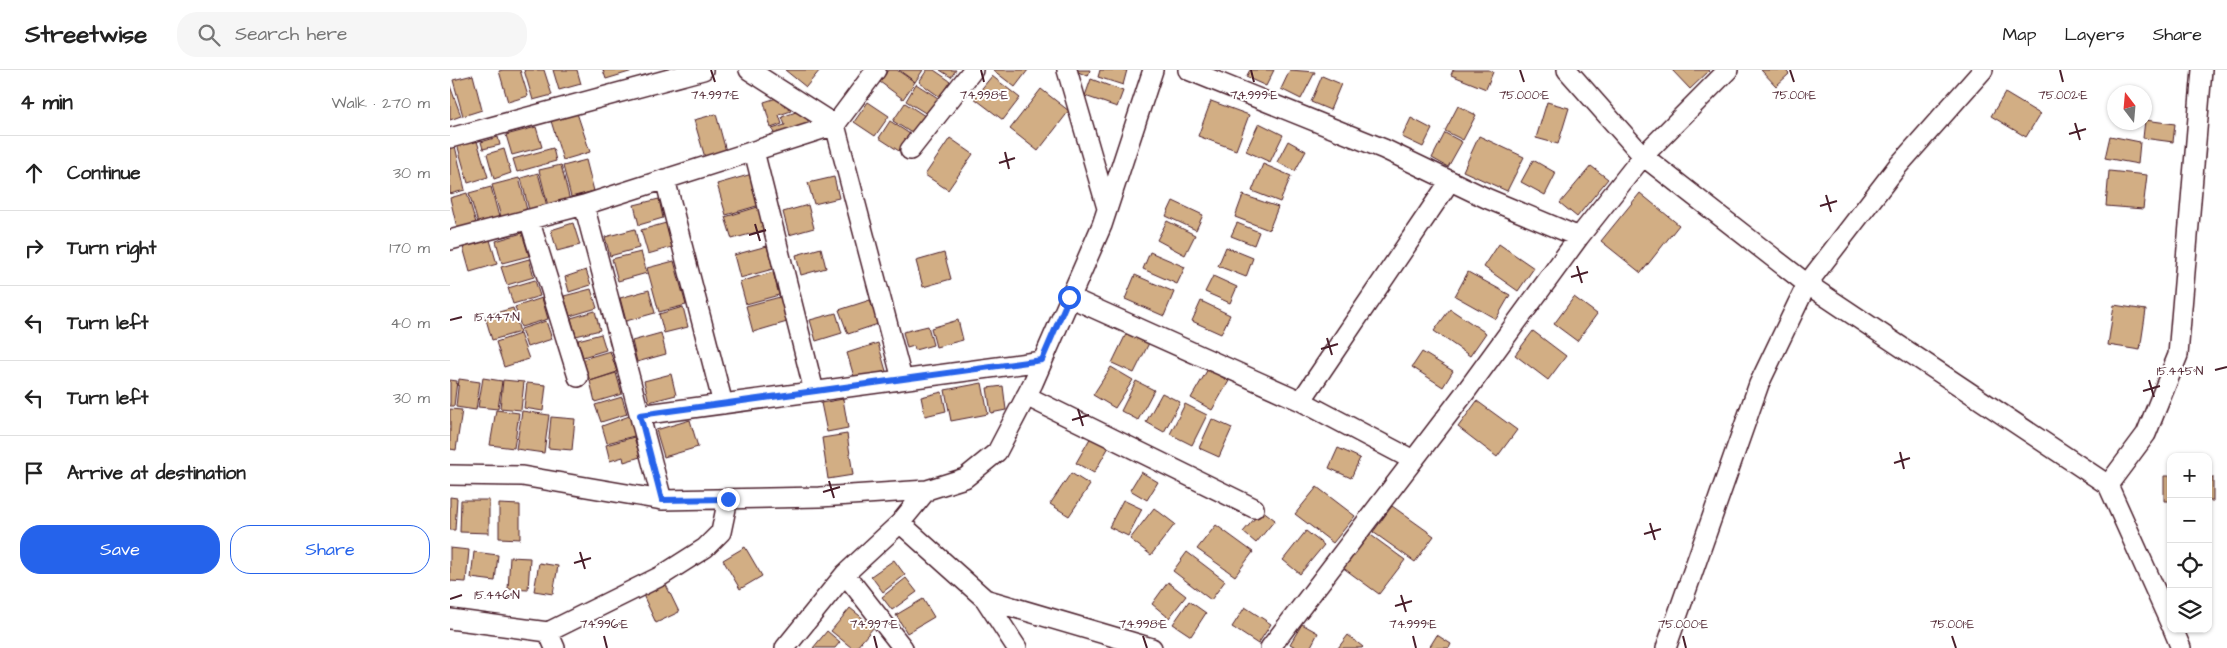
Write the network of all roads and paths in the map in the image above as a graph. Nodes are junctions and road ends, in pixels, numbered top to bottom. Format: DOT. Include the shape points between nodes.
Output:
graph roads {
  1 [pos="703,70"];
  2 [pos="876,70"];
  3 [pos="973,70"];
  4 [pos="1068,70"];
  5 [pos="1153,70"];
  6 [pos="1188,70"];
  7 [pos="1567,70"];
  8 [pos="1728,70"];
  9 [pos="1983,70"];
  10 [pos="2202,70"];
  11 [pos="757,72"];
  12 [pos="835,125"];
  13 [pos="450,138"];
  14 [pos="910,150"];
  15 [pos="754,151"];
  16 [pos="1642,156"];
  17 [pos="666,179"];
  18 [pos="1450,181"];
  19 [pos="584,205"];
  20 [pos="1107,208"];
  21 [pos="529,219"];
  22 [pos="1578,237"];
  23 [pos="450,240"];
  24 [pos="1807,284"];
  25 [pos="1069,297"];
  26 [pos="1042,360"];
  27 [pos="578,377"];
  28 [pos="902,380"];
  29 [pos="814,391"];
  30 [pos="1026,396"];
  31 [pos="1301,401"];
  32 [pos="723,404"];
  33 [pos="640,415"];
  34 [pos="1413,460"];
  35 [pos="450,475"];
  36 [pos="2108,485"];
  37 [pos="927,490"];
  38 [pos="728,499"];
  39 [pos="662,500"];
  40 [pos="1254,508"];
  41 [pos="900,523"];
  42 [pos="845,574"];
  43 [pos="985,599"];
  44 [pos="2167,616"];
  45 [pos="450,618"];
  46 [pos="2175,633"];
  47 [pos="552,640"];
  48 [pos="785,648"];
  49 [pos="903,648"];
  50 [pos="1017,648"];
  51 [pos="1152,648"];
  52 [pos="1270,648"];
  53 [pos="1666,648"];
  54 [pos="2181,648"];
  1 -- 13 [label="street"];
  2 -- 12 [label="street"];
  3 -- 14 [label="street"];
  4 -- 20 [label="street"];
  5 -- 20 [label="street"];
  6 -- 18 [label="street" via="1384,149"];
  7 -- 16 [label="street"];
  8 -- 16 [label="street"];
  9 -- 24 [label="street" via="1897,167"];
  10 -- 36 [label="street" via="2178,355 2146,434"];
  11 -- 12 [label="street"];
  12 -- 15 [label="street"];
  12 -- 28 [label="street"];
  15 -- 17 [label="street"];
  15 -- 29 [label="street"];
  16 -- 22 [label="street"];
  16 -- 24 [label="street"];
  17 -- 19 [label="street"];
  17 -- 32 [label="street"];
  18 -- 22 [label="street"];
  18 -- 31 [label="street"];
  19 -- 21 [label="street"];
  19 -- 33 [label="street"];
  20 -- 25 [label="street"];
  21 -- 23 [label="street"];
  21 -- 27 [label="street"];
  22 -- 34 [label="street"];
  24 -- 36 [label="street"];
  24 -- 53 [label="street" via="1759,384"];
  25 -- 26 [label="street"];
  25 -- 31 [label="street"];
  26 -- 28 [label="street"];
  26 -- 30 [label="street"];
  28 -- 29 [label="street"];
  29 -- 32 [label="street"];
  30 -- 37 [label="street" via="997,452 965,478"];
  30 -- 40 [label="street"];
  31 -- 34 [label="street"];
  32 -- 33 [label="street"];
  33 -- 39 [label="street"];
  34 -- 52 [label="street"];
  35 -- 39 [label="street" via="522,476"];
  36 -- 44 [label="street"];
  37 -- 38 [label="street"];
  37 -- 41 [label="street"];
  38 -- 39 [label="street"];
  38 -- 47 [label="street" via="721,532 705,548"];
  41 -- 42 [label="street"];
  41 -- 43 [label="street"];
  42 -- 48 [label="street"];
  42 -- 49 [label="street"];
  43 -- 50 [label="street"];
  43 -- 51 [label="street"];
  45 -- 47 [label="street"];
  46 -- 54 [label="street"];
}
